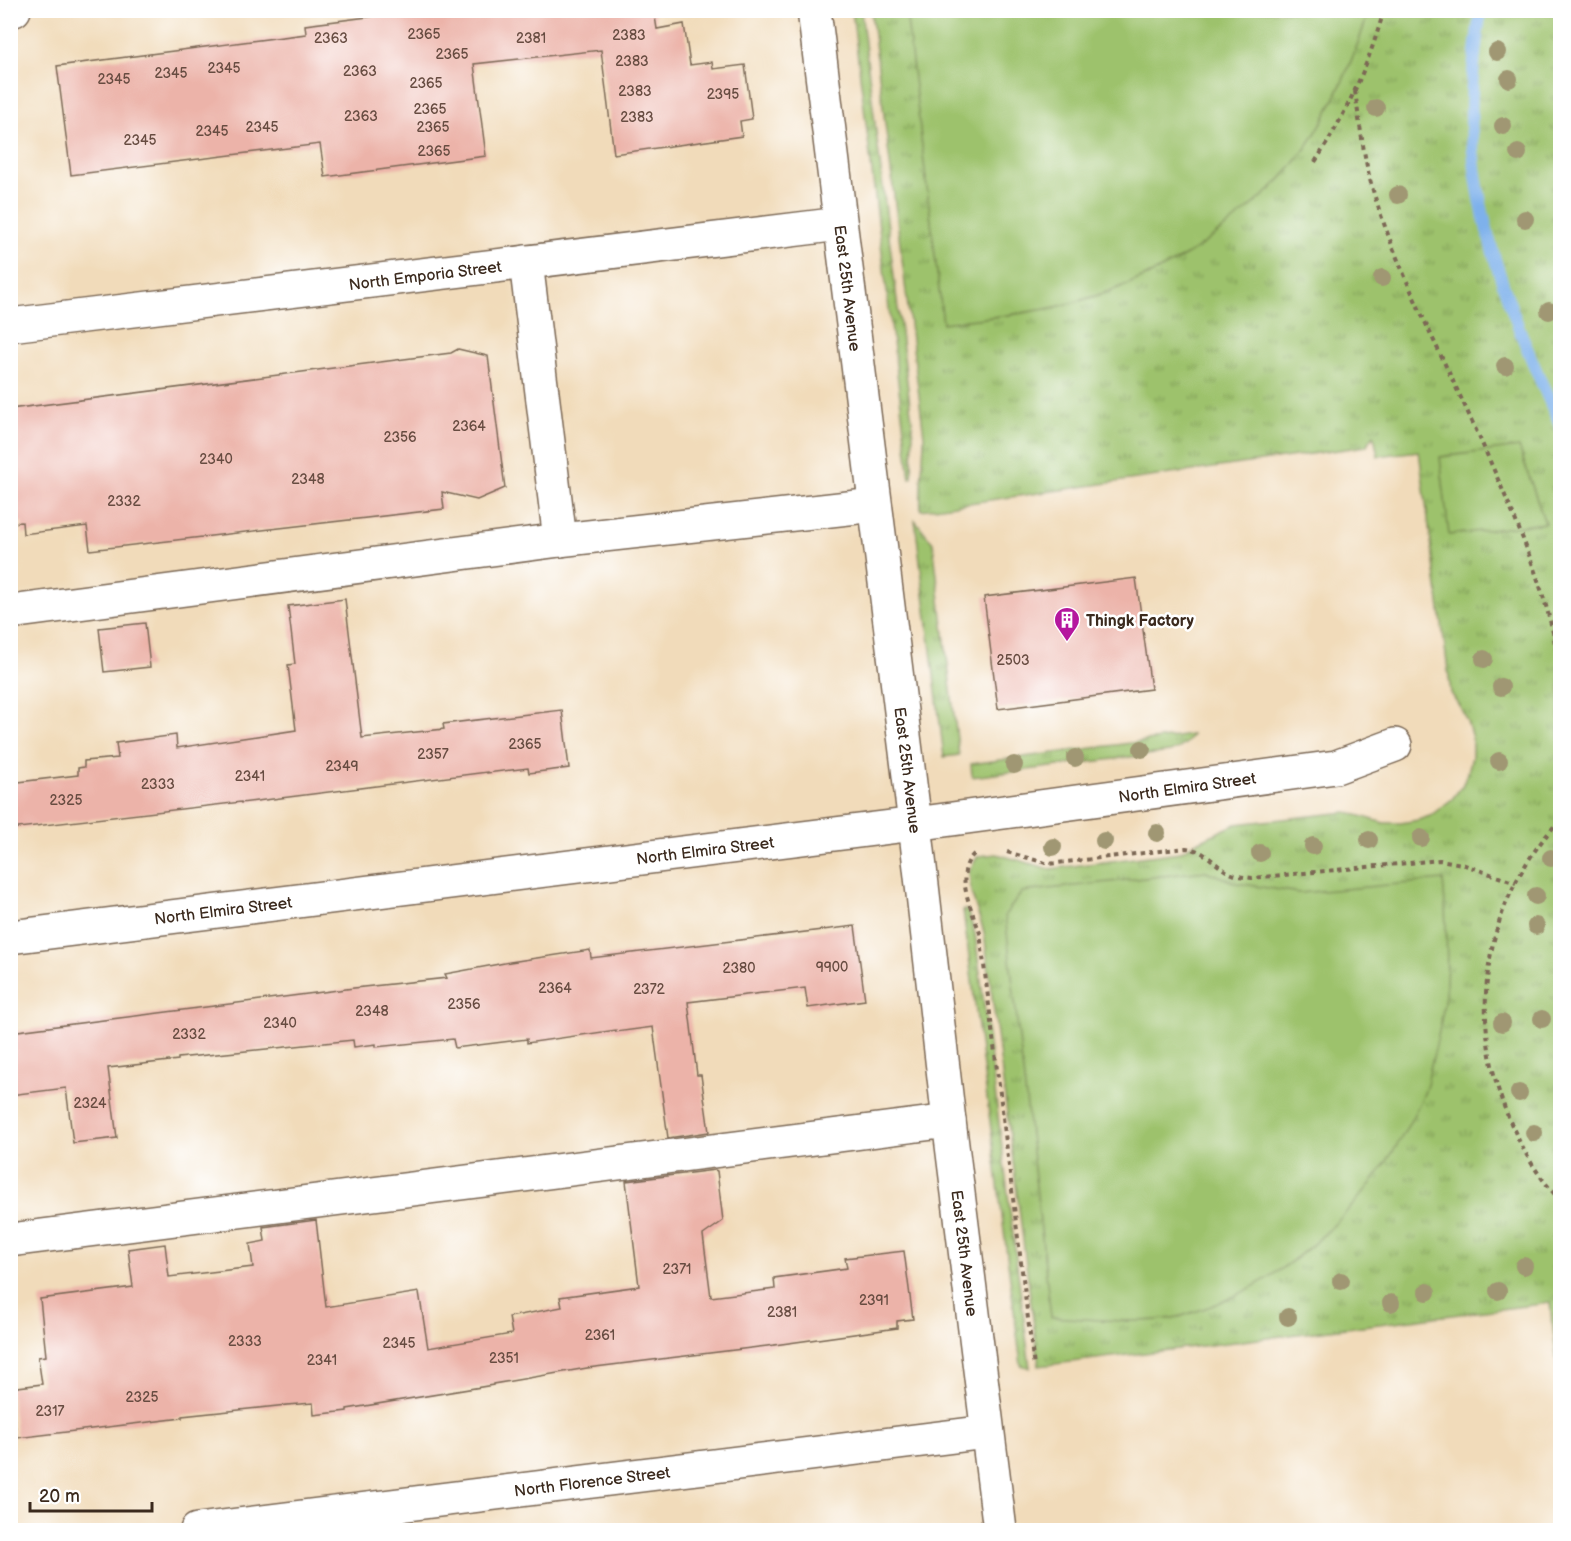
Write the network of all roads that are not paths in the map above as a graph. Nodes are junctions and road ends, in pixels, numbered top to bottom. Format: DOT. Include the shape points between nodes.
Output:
graph roads {
  1 [pos="814,10"];
  2 [pos="840,224"];
  3 [pos="526,262"];
  4 [pos="10,326"];
  5 [pos="875,504"];
  6 [pos="560,540"];
  7 [pos="10,612"];
  8 [pos="1395,746"];
  9 [pos="915,824"];
  10 [pos="10,937"];
  11 [pos="949,1121"];
  12 [pos="10,1240"];
  13 [pos="987,1432"];
  14 [pos="197,1530"];
  15 [pos="1000,1530"];
  1 -- 2 [label="street, East 25th Avenue"];
  2 -- 3 [label="street, North Emporia Street"];
  2 -- 5 [label="street, East 25th Avenue"];
  3 -- 4 [label="street, North Emporia Street"];
  3 -- 6 [label="street"];
  5 -- 6 [label="street"];
  5 -- 9 [label="street, East 25th Avenue"];
  6 -- 7 [label="street"];
  8 -- 9 [label="street, North Elmira Street" via="1336,767"];
  9 -- 10 [label="street, North Elmira Street"];
  9 -- 11 [label="street, East 25th Avenue"];
  11 -- 12 [label="street"];
  11 -- 13 [label="street, East 25th Avenue"];
  13 -- 14 [label="street, North Florence Street"];
  13 -- 15 [label="street, East 25th Avenue"];
}
